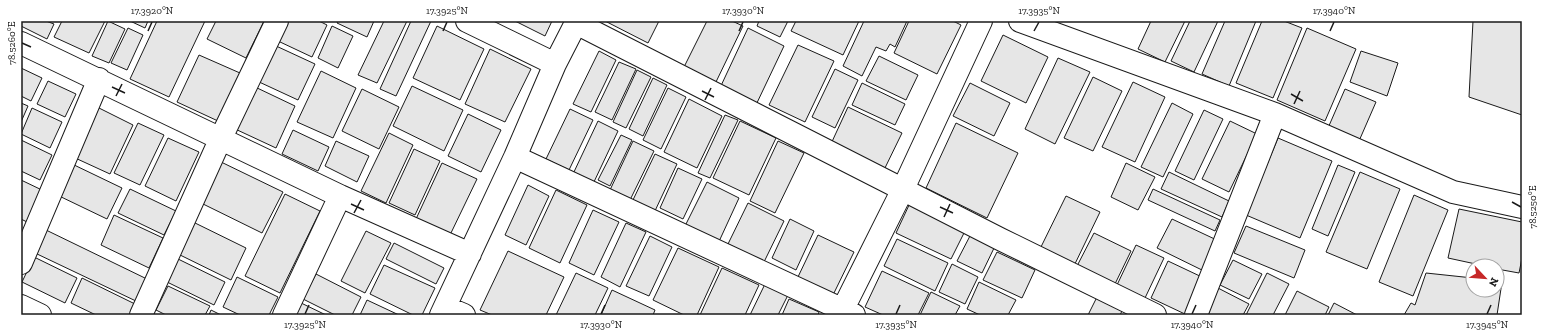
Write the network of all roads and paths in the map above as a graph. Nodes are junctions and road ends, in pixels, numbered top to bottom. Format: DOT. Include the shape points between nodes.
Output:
graph roads {
  1 [pos="277,21"];
  2 [pos="467,21"];
  3 [pos="981,21"];
  4 [pos="1020,21"];
  5 [pos="576,22"];
  6 [pos="21,43"];
  7 [pos="555,64"];
  8 [pos="99,79"];
  9 [pos="1275,114"];
  10 [pos="220,140"];
  11 [pos="515,157"];
  12 [pos="903,189"];
  13 [pos="340,196"];
  14 [pos="1522,207"];
  15 [pos="470,254"];
  16 [pos="21,263"];
  17 [pos="21,306"];
  18 [pos="450,312"];
  19 [pos="846,313"];
  20 [pos="40,315"];
  21 [pos="141,315"];
  22 [pos="284,315"];
  23 [pos="1155,315"];
  24 [pos="1196,315"];
  1 -- 10 [label="street"];
  2 -- 7 [label="street"];
  3 -- 12 [label="street"];
  4 -- 9 [label="street"];
  5 -- 7 [label="street"];
  5 -- 12 [label="street"];
  6 -- 8 [label="street"];
  7 -- 11 [label="street"];
  8 -- 10 [label="street"];
  8 -- 16 [label="street"];
  9 -- 14 [label="street" via="1453,192"];
  9 -- 24 [label="street"];
  10 -- 13 [label="street"];
  10 -- 21 [label="street"];
  11 -- 15 [label="street"];
  11 -- 19 [label="street"];
  12 -- 19 [label="street"];
  12 -- 23 [label="street"];
  13 -- 15 [label="street"];
  13 -- 22 [label="street"];
  15 -- 18 [label="street"];
  17 -- 20 [label="street"];
}
